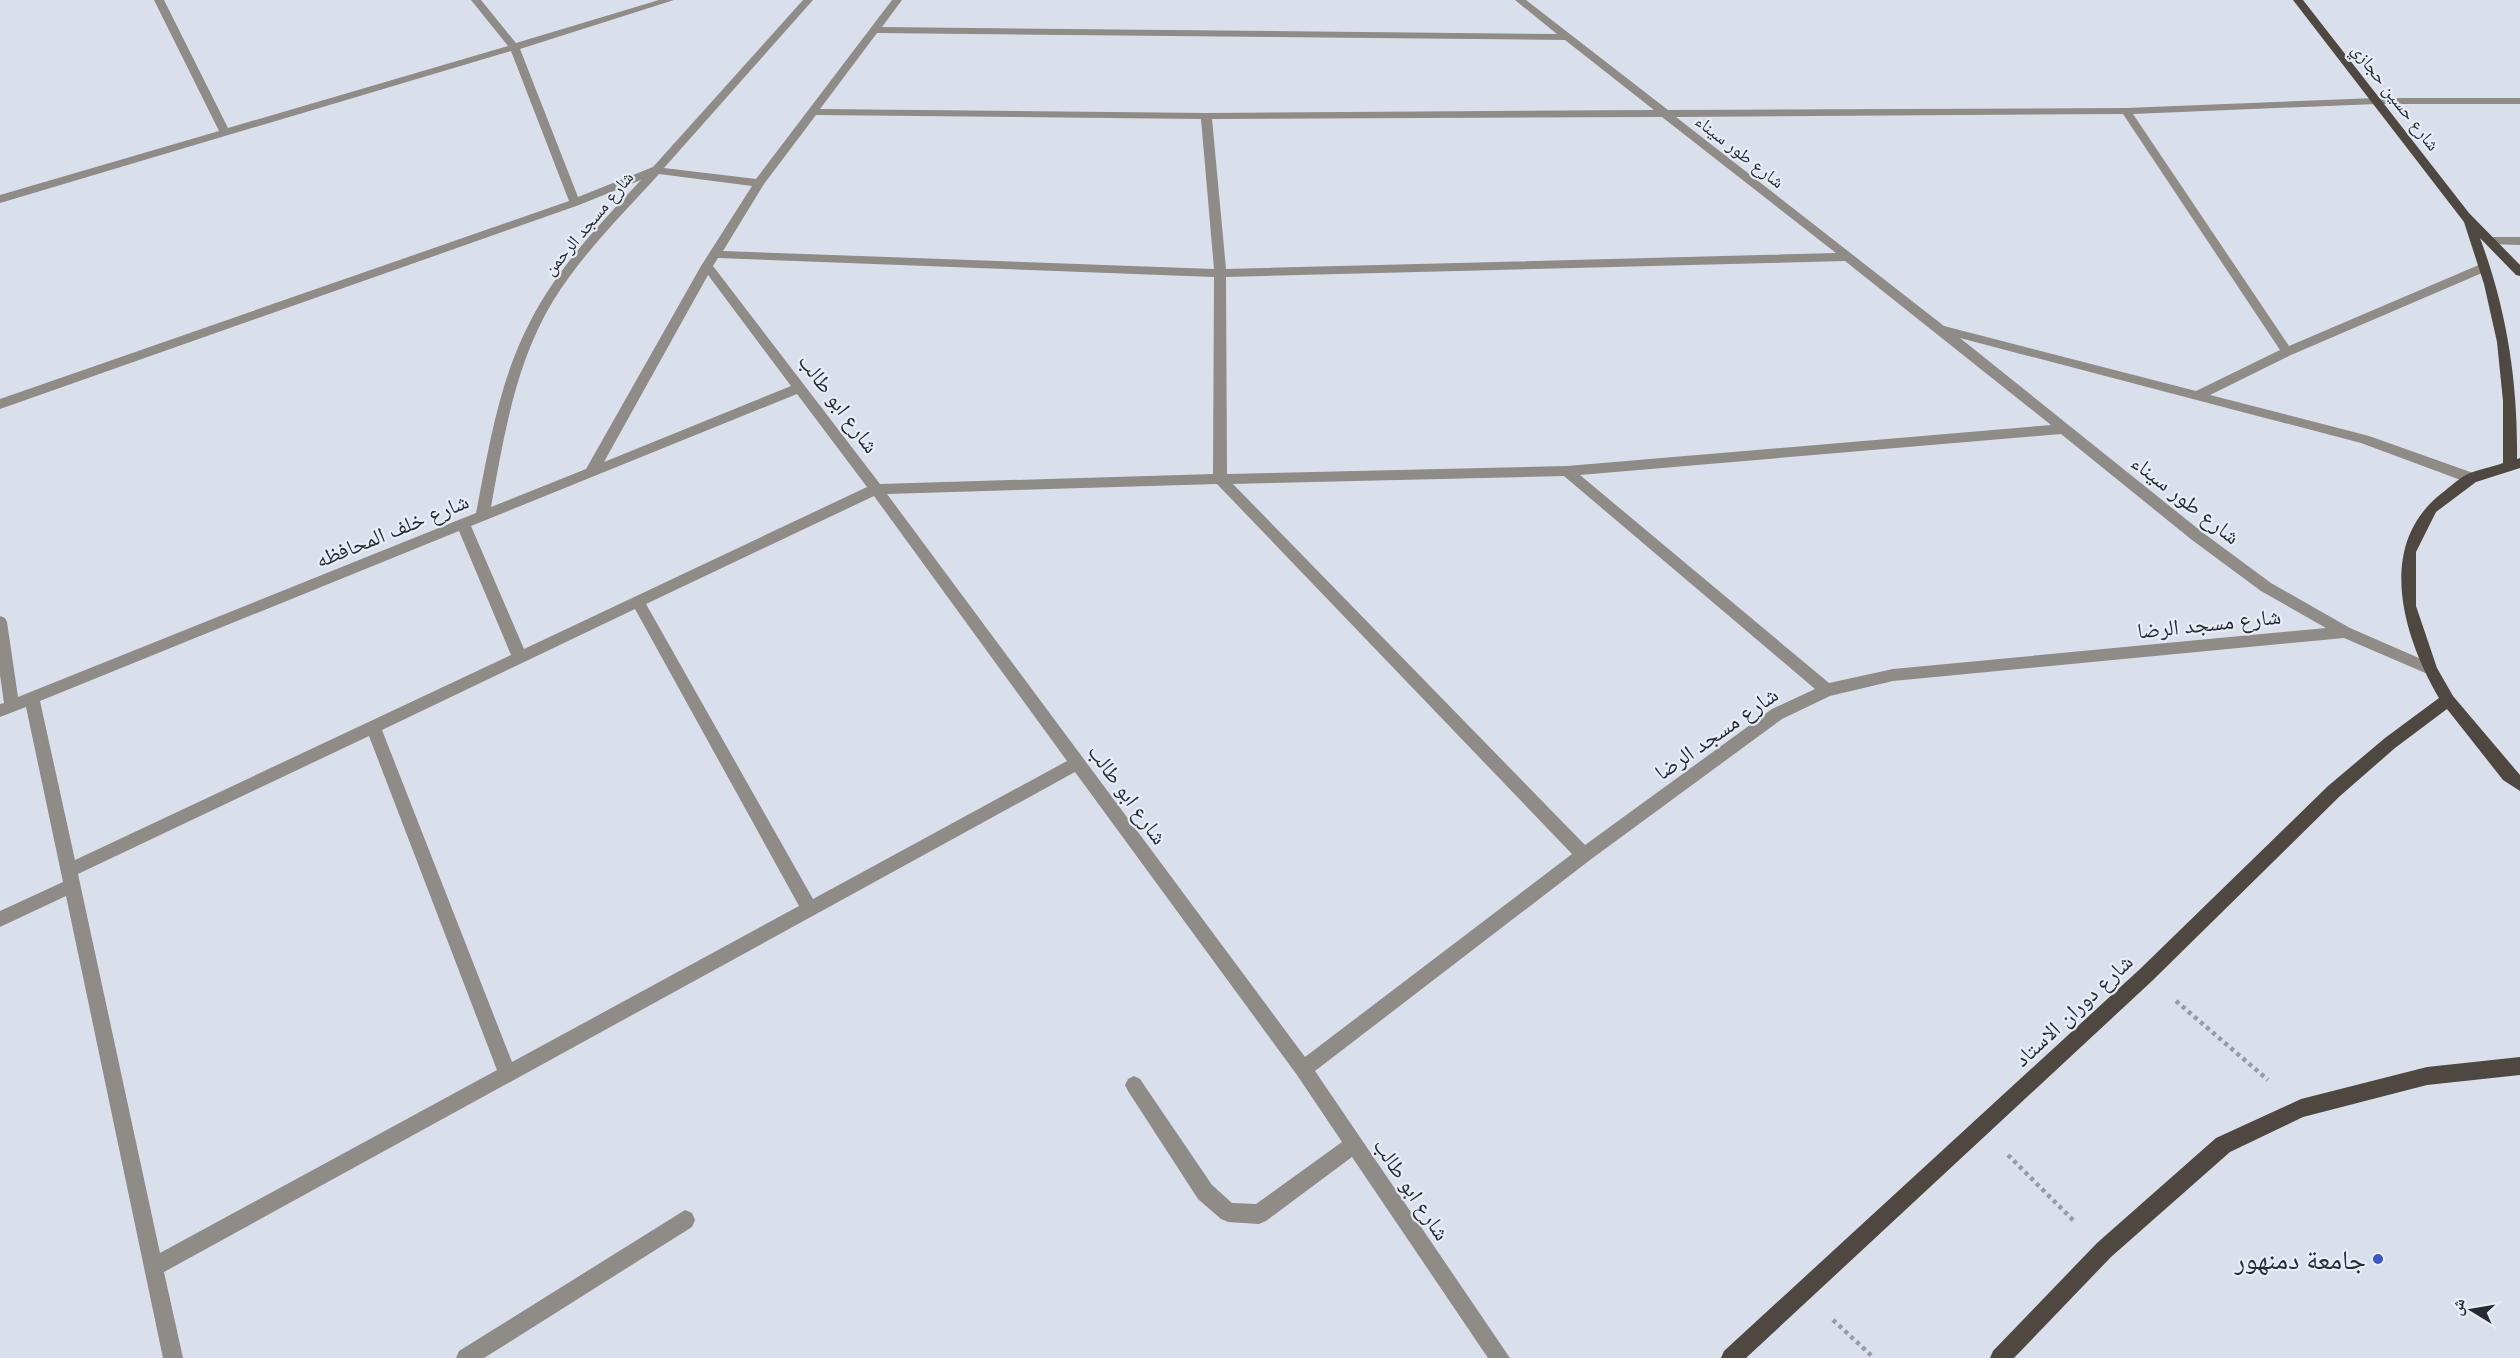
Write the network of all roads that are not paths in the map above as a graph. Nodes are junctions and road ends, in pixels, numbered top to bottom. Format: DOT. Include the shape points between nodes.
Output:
graph roads {
  1 [pos="159,0"];
  2 [pos="476,0"];
  3 [pos="669,0"];
  4 [pos="808,0"];
  5 [pos="897,0"];
  6 [pos="1520,0"];
  7 [pos="2298,0"];
  8 [pos="875,30"];
  9 [pos="1566,38"];
  10 [pos="514,47"];
  11 [pos="2376,101"];
  12 [pos="2520,101"];
  13 [pos="2126,111"];
  14 [pos="812,112"];
  15 [pos="1663,114"];
  16 [pos="1206,116"];
  17 [pos="225,132"];
  18 [pos="656,170"];
  19 [pos="759,183"];
  20 [pos="0,199"];
  21 [pos="575,203"];
  22 [pos="2465,216"];
  23 [pos="2490,241"];
  24 [pos="2520,241"];
  25 [pos="1846,257"];
  26 [pos="710,260"];
  27 [pos="2486,267"];
  28 [pos="2520,272"];
  29 [pos="1220,273"];
  30 [pos="1939,328"];
  31 [pos="2287,352"];
  32 [pos="799,388"];
  33 [pos="2196,396"];
  34 [pos="0,404"];
  35 [pos="2063,429"];
  36 [pos="2515,463"];
  37 [pos="1567,471"];
  38 [pos="591,472"];
  39 [pos="2471,478"];
  40 [pos="1220,479"];
  41 [pos="876,489"];
  42 [pos="482,516"];
  43 [pos="463,524"];
  44 [pos="638,602"];
  45 [pos="0,622"];
  46 [pos="2345,632"];
  47 [pos="520,658"];
  48 [pos="2430,669"];
  49 [pos="1827,690"];
  50 [pos="32,698"];
  51 [pos="2448,700"];
  52 [pos="6,709"];
  53 [pos="373,727"];
  54 [pos="1077,763"];
  55 [pos="2520,783"];
  56 [pos="1584,855"];
  57 [pos="70,878"];
  58 [pos="810,909"];
  59 [pos="0,919"];
  60 [pos="2520,1066"];
  61 [pos="1303,1069"];
  62 [pos="508,1074"];
  63 [pos="1134,1084"];
  64 [pos="1354,1144"];
  65 [pos="685,1220"];
  66 [pos="154,1268"];
  67 [pos="173,1358"];
  68 [pos="466,1358"];
  69 [pos="1500,1358"];
  70 [pos="1731,1358"];
  71 [pos="2000,1358"];
  1 -- 17 [label="street"];
  2 -- 10 [label="street"];
  3 -- 10 [label="street"];
  4 -- 18 [label="street, شارع مسجد الرحمن"];
  5 -- 8 [label="street"];
  6 -- 9 [label="street, شارع طور سيناء"];
  7 -- 11 [label="main road, شارع حسين حجازي"];
  8 -- 9 [label="street"];
  8 -- 14 [label="street"];
  9 -- 15 [label="street, شارع طور سيناء"];
  10 -- 17 [label="street"];
  10 -- 21 [label="street"];
  11 -- 12 [label="street"];
  11 -- 13 [label="street"];
  11 -- 22 [label="main road, شارع حسين حجازي"];
  13 -- 15 [label="street"];
  13 -- 31 [label="street"];
  14 -- 16 [label="street"];
  14 -- 19 [label="street"];
  15 -- 16 [label="street"];
  15 -- 25 [label="street, شارع طور سيناء"];
  16 -- 29 [label="street"];
  17 -- 20 [label="street"];
  18 -- 19 [label="street"];
  18 -- 21 [label="street"];
  18 -- 42 [label="street, شارع مسجد الرحمن" via="566,273 536,320 501,420"];
  19 -- 26 [label="street"];
  21 -- 34 [label="street"];
  22 -- 23 [label="main road, شارع حسين حجازي"];
  22 -- 27 [label="main road, شارع حسين حجازي"];
  23 -- 24 [label="street"];
  23 -- 28 [label="main road, شارع حسين حجازي"];
  25 -- 29 [label="street"];
  25 -- 30 [label="street, شارع طور سيناء"];
  26 -- 29 [label="street"];
  26 -- 32 [label="street, شارع ابو طالب"];
  26 -- 38 [label="street"];
  27 -- 31 [label="street"];
  27 -- 36 [label="main road, شارع حسين حجازي" via="2507,362"];
  29 -- 40 [label="street"];
  30 -- 33 [label="street, شارع طور سيناء"];
  30 -- 35 [label="street, شارع طور سيناء"];
  31 -- 33 [label="street"];
  32 -- 38 [label="street, شارع خلف المحافظه"];
  32 -- 41 [label="street, شارع ابو طالب"];
  33 -- 39 [label="street, شارع طور سيناء" via="2364,440"];
  35 -- 37 [label="street"];
  35 -- 46 [label="street, شارع طور سيناء" via="2266,587"];
  36 -- 39 [label="main road"];
  37 -- 40 [label="street"];
  37 -- 49 [label="street"];
  38 -- 42 [label="street, شارع خلف المحافظه"];
  39 -- 48 [label="main road" via="2431,509 2409,552 2409,606"];
  40 -- 41 [label="street"];
  40 -- 56 [label="street"];
  41 -- 44 [label="street"];
  41 -- 54 [label="street, شارع ابو طالب"];
  42 -- 43 [label="street, شارع خلف المحافظه"];
  43 -- 47 [label="street"];
  43 -- 50 [label="street, شارع خلف المحافظه"];
  44 -- 47 [label="street"];
  44 -- 58 [label="street"];
  45 -- 52 [label="street"];
  46 -- 48 [label="street, شارع طور سيناء"];
  46 -- 49 [label="street, شارع مسجد الرضا" via="1893,675"];
  47 -- 53 [label="street"];
  48 -- 51 [label="main road"];
  49 -- 56 [label="street, شارع مسجد الرضا" via="1777,714"];
  50 -- 52 [label="street, شارع خلف المحافظه"];
  50 -- 57 [label="street"];
  51 -- 55 [label="main road" via="2509,775"];
  51 -- 70 [label="main road, شارع دوران الاستاد" via="2334,791 2146,975"];
  53 -- 57 [label="street"];
  53 -- 62 [label="street"];
  54 -- 58 [label="street"];
  54 -- 61 [label="street, شارع ابو طالب"];
  56 -- 61 [label="street, شارع مسجد الرضا"];
  57 -- 59 [label="street"];
  57 -- 66 [label="street"];
  58 -- 62 [label="street"];
  60 -- 71 [label="main road" via="2427,1076 2301,1108 2223,1145 2104,1250"];
  61 -- 64 [label="street, شارع ابو طالب"];
  62 -- 66 [label="street"];
  63 -- 64 [label="street" via="1205,1192 1228,1212 1259,1214"];
  64 -- 69 [label="street, شارع ابو طالب"];
  65 -- 68 [label="street"];
  66 -- 67 [label="street"];
}
